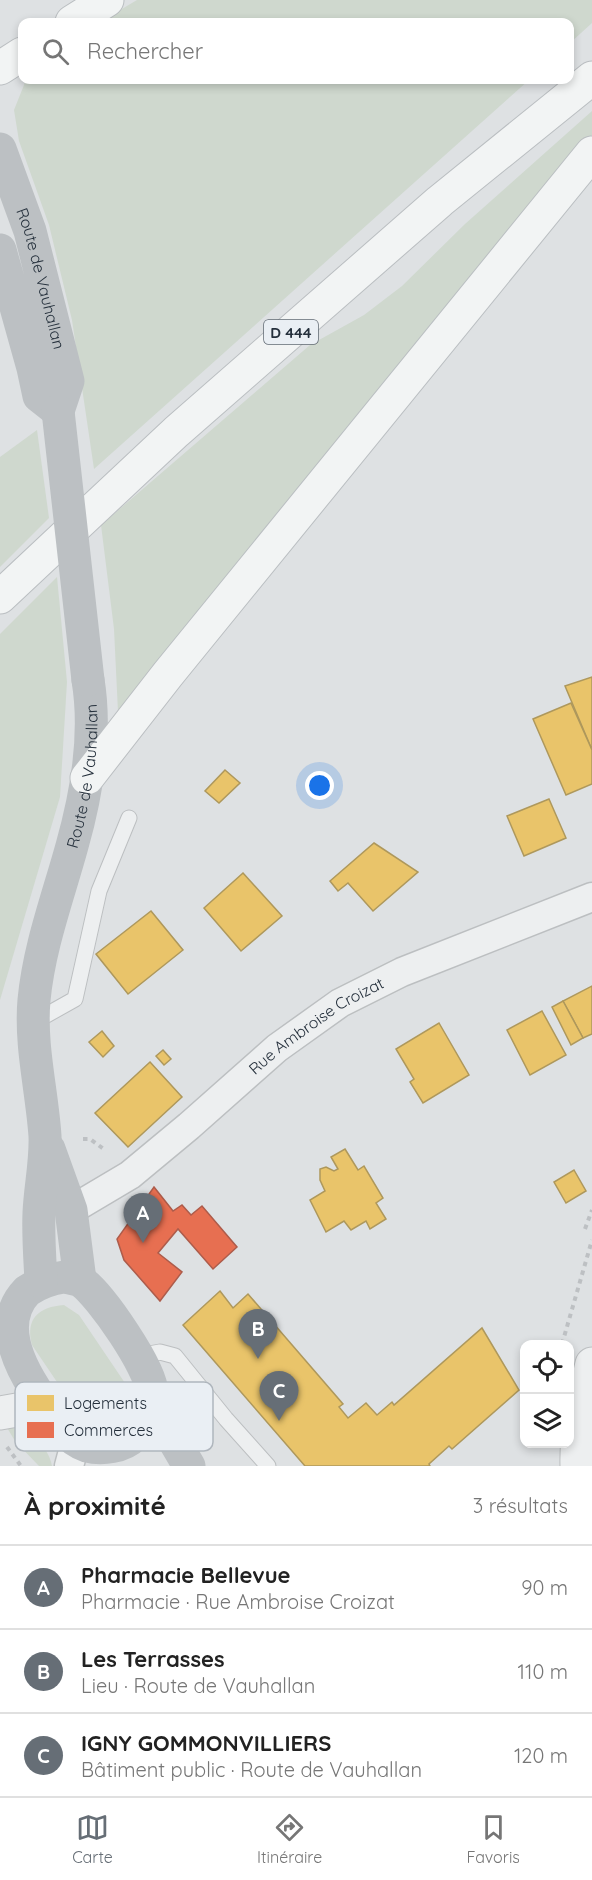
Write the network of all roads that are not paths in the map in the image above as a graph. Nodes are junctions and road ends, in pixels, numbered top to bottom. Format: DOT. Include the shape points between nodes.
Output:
graph roads {
  1 [pos="107,0"];
  2 [pos="78,18"];
  3 [pos="18,57"];
  4 [pos="0,68"];
  5 [pos="592,78"];
  6 [pos="0,149"];
  7 [pos="592,153"];
  8 [pos="0,250"];
  9 [pos="58,411"];
  10 [pos="0,597"];
  11 [pos="87,778"];
  12 [pos="129,818"];
  13 [pos="592,897"];
  14 [pos="34,1022"];
  15 [pos="60,1138"];
  16 [pos="71,1210"];
  17 [pos="80,1280"];
  18 [pos="19,1291"];
  19 [pos="3,1338"];
  20 [pos="138,1356"];
  21 [pos="592,1364"];
  22 [pos="31,1382"];
  23 [pos="150,1382"];
  24 [pos="196,1382"];
  25 [pos="588,1398"];
  26 [pos="213,1403"];
  27 [pos="15,1410"];
  28 [pos="0,1413"];
  29 [pos="112,1451"];
  30 [pos="180,1451"];
  31 [pos="128,1456"];
  32 [pos="574,1461"];
  33 [pos="189,1466"];
  34 [pos="268,1466"];
  1 -- 2 [label="main road"];
  3 -- 4 [label="main road"];
  5 -- 10 [label="main road, D 444" via="440,201 194,417"];
  6 -- 9 [label="main road, Route de Vauhallan" via="30,231 68,381"];
  7 -- 11 [label="main road"];
  8 -- 9 [label="main road, Route de Vauhallan" via="39,396"];
  9 -- 11 [label="main road, Route de Vauhallan, bridge" via="91,698"];
  11 -- 14 [label="main road, Route de Vauhallan" via="39,968"];
  12 -- 14 [label="lane" via="99,891 75,999"];
  13 -- 16 [label="street, Rue Ambroise Croizat" via="402,972 340,1003 277,1048 130,1175"];
  14 -- 15 [label="main road, Route de Vauhallan"];
  15 -- 16 [label="main road, Route de Vauhallan"];
  15 -- 18 [label="main road, Route de Vauhallan"];
  16 -- 17 [label="main road, Route de Vauhallan"];
  17 -- 18 [label="main road" via="64,1277"];
  17 -- 20 [label="main road" via="97,1296"];
  18 -- 19 [label="main road, Route de Vauhallan" via="8,1308"];
  19 -- 22 [label="main road, Route de Vauhallan"];
  20 -- 23 [label="main road"];
  20 -- 24 [label="lane" via="160,1352 175,1356"];
  21 -- 25 [label="street"];
  25 -- 32 [label="street"];
  26 -- 34 [label="lane"];
  27 -- 28 [label="street"];
  29 -- 31 [label="main road, Route de Vauhallan"];
  30 -- 33 [label="main road"];
}
